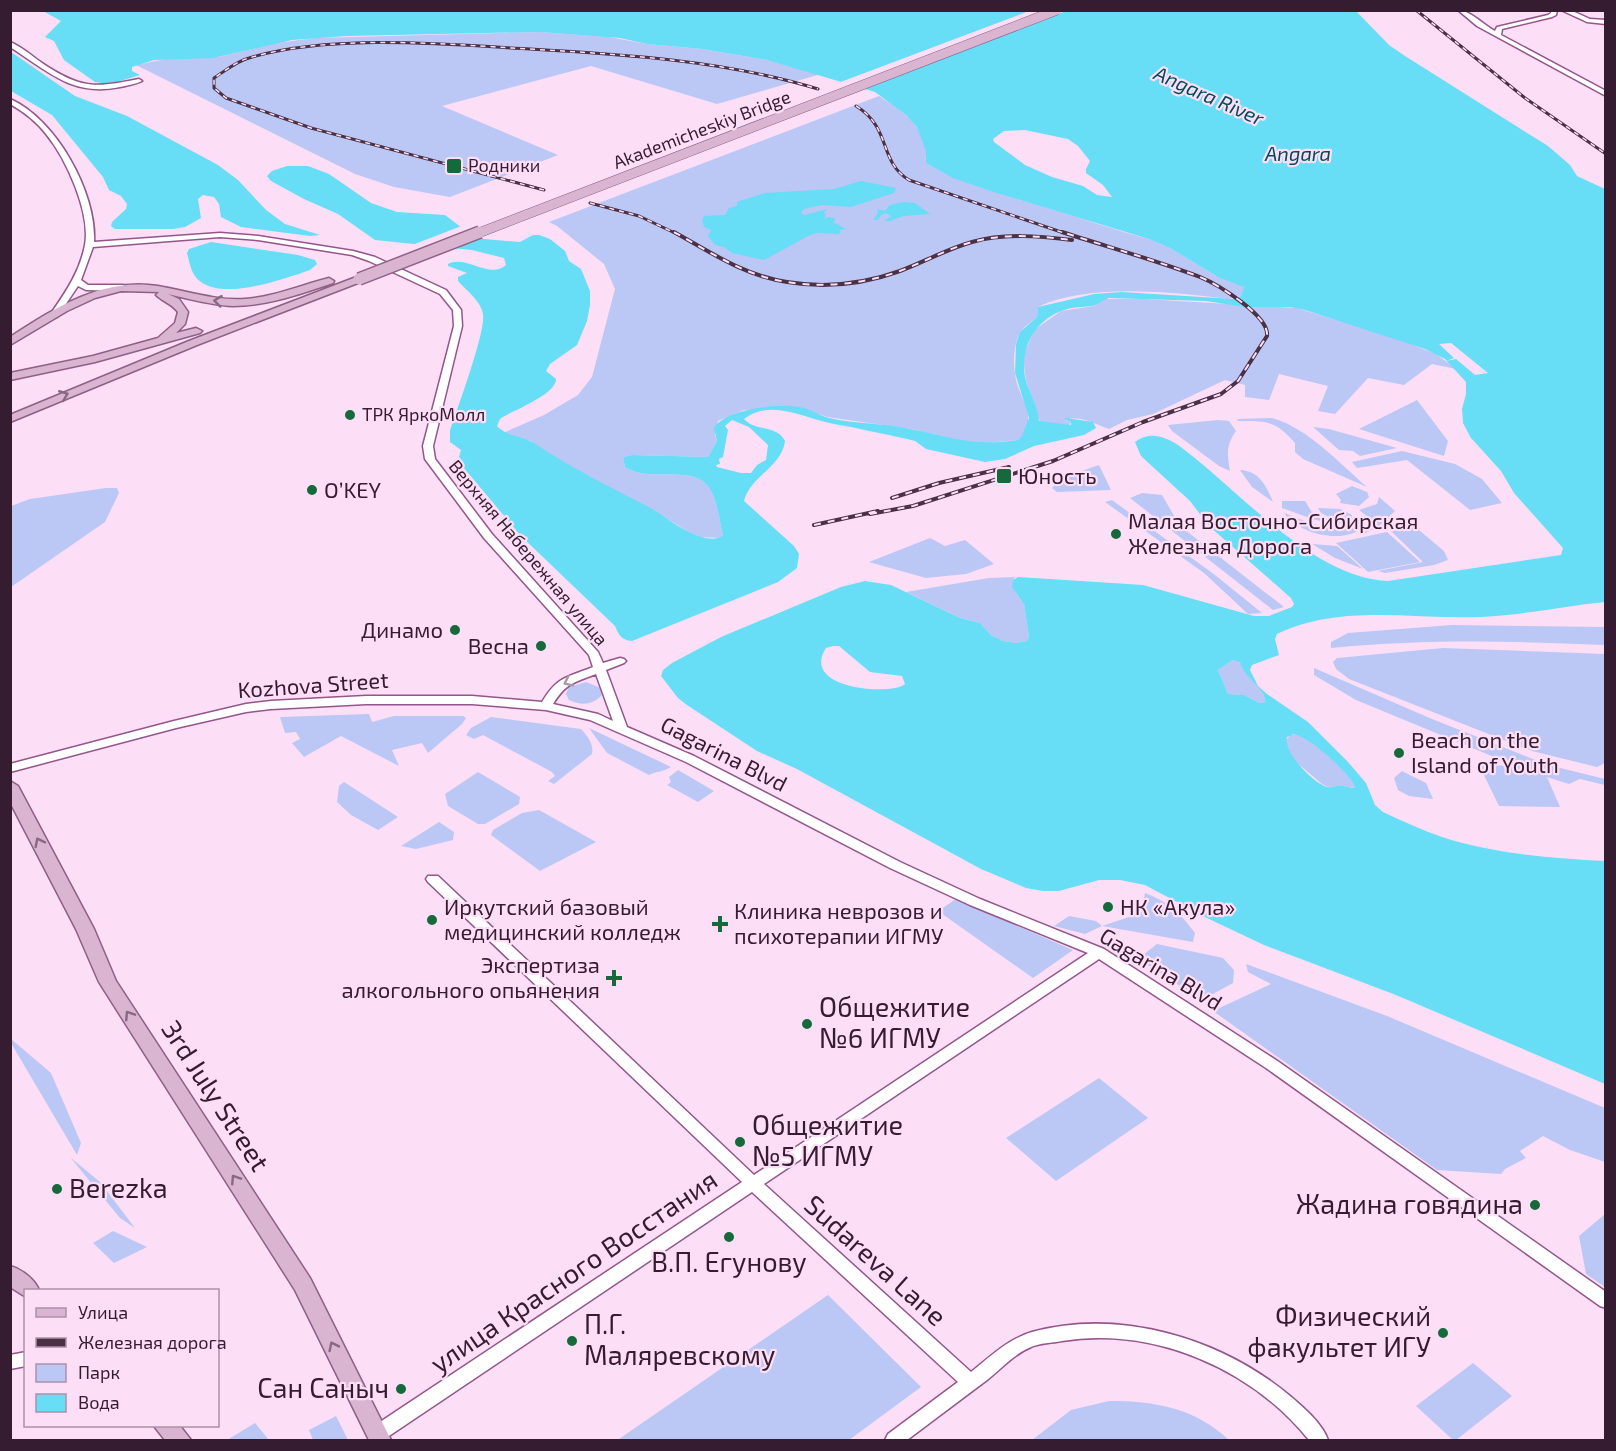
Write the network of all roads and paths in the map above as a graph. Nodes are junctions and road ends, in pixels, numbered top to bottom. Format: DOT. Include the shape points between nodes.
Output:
graph roads {
  1 [pos="1039,10"];
  2 [pos="1057,10"];
  3 [pos="1461,10"];
  4 [pos="1554,10"];
  5 [pos="1564,10"];
  6 [pos="1605,22"];
  7 [pos="1498,34"];
  8 [pos="10,44"];
  9 [pos="139,81"];
  10 [pos="1605,94"];
  11 [pos="10,101"];
  12 [pos="89,244"];
  13 [pos="78,282"];
  14 [pos="316,285"];
  15 [pos="123,288"];
  16 [pos="54,315"];
  17 [pos="10,342"];
  18 [pos="193,342"];
  19 [pos="148,346"];
  20 [pos="12,380"];
  21 [pos="10,419"];
  22 [pos="620,662"];
  23 [pos="600,669"];
  24 [pos="546,706"];
  25 [pos="621,727"];
  26 [pos="10,768"];
  27 [pos="10,786"];
  28 [pos="433,879"];
  29 [pos="1099,952"];
  30 [pos="753,1183"];
  31 [pos="10,1274"];
  32 [pos="27,1289"];
  33 [pos="1605,1301"];
  34 [pos="970,1382"];
  35 [pos="167,1427"];
  36 [pos="378,1437"];
  37 [pos="180,1440"];
  38 [pos="894,1440"];
  39 [pos="1319,1440"];
  1 -- 14 [label="main road, Akademicheskiy Bridge"];
  2 -- 18 [label="main road, Akademicheskiy Bridge, bridge"];
  3 -- 7 [label="street"];
  4 -- 7 [label="street" via="1550,16 1499,28"];
  5 -- 6 [label="street" via="1589,21"];
  7 -- 10 [label="street"];
  8 -- 9 [label="street" via="80,86 108,87"];
  11 -- 12 [label="street" via="34,116 60,145 78,186 90,227"];
  12 -- 13 [label="street"];
  12 -- 23 [label="street, Верхняя Набережная улица" via="199,236 258,238 362,256 446,295 457,310 459,321 428,446 430,459 488,536 594,654"];
  13 -- 15 [label="street"];
  13 -- 16 [label="street"];
  14 -- 15 [label="main road, one-way" via="276,297 236,302 143,287"];
  14 -- 19 [label="main road"];
  15 -- 16 [label="main road" via="84,297"];
  16 -- 17 [label="main road"];
  16 -- 19 [label="main road" via="114,294 146,292 166,296 179,304 183,318 169,335"];
  18 -- 20 [label="main road" via="99,368"];
  21 -- 18 [label="main road, one-way"];
  19 -- 20 [label="main road"];
  22 -- 23 [label="street"];
  23 -- 24 [label="street, one-way" via="557,688"];
  23 -- 25 [label="street, Верхняя Набережная улица"];
  24 -- 25 [label="street, Kozhova Street"];
  24 -- 26 [label="street, Kozhova Street" via="430,699 246,708"];
  25 -- 29 [label="street, Gagarina Blvd" via="895,865"];
  36 -- 27 [label="main road, 3rd July Street, one-way" via="303,1284 108,982 85,929"];
  28 -- 30 [label="street, Sudareva Lane"];
  29 -- 30 [label="street, улица Красного Восстания"];
  29 -- 33 [label="street, Gagarina Blvd" via="1270,1064"];
  30 -- 34 [label="street, Sudareva Lane"];
  30 -- 36 [label="street, улица Красного Восстания"];
  31 -- 32 [label="main road"];
  34 -- 38 [label="street"];
  34 -- 39 [label="street" via="1023,1342 1065,1331 1110,1329 1145,1334 1233,1365 1274,1394"];
  35 -- 37 [label="main road"];
}
